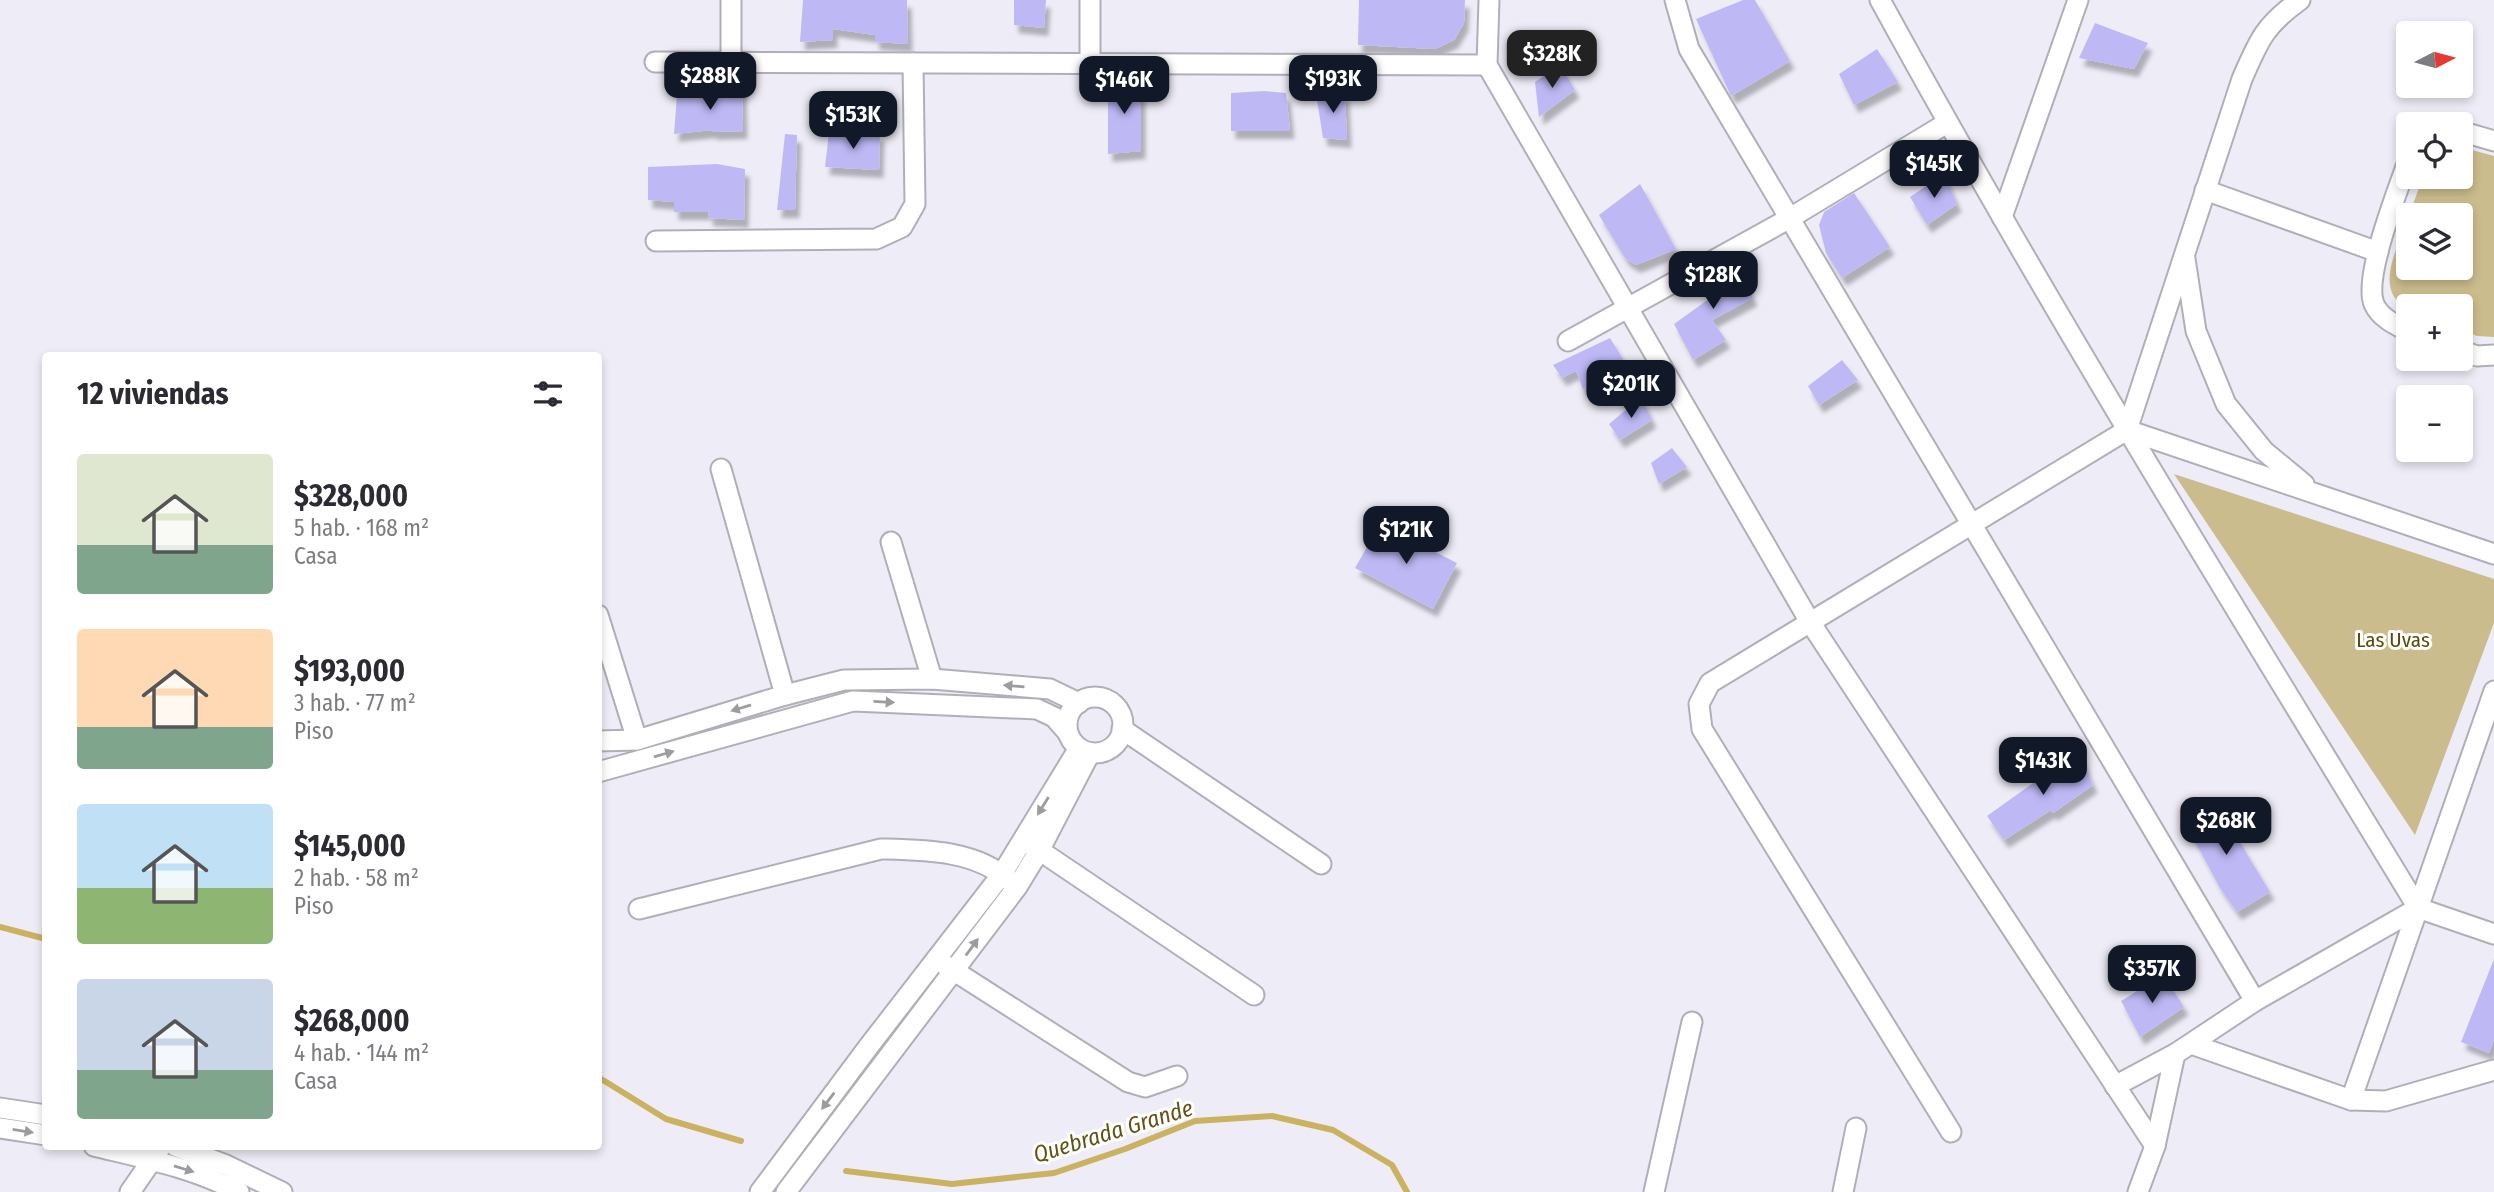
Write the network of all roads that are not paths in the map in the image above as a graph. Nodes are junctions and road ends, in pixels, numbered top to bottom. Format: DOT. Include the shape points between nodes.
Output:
graph roads {
  1 [pos="731,0"];
  2 [pos="1090,0"];
  3 [pos="1489,0"];
  4 [pos="1675,0"];
  5 [pos="1880,0"];
  6 [pos="2078,0"];
  7 [pos="2300,0"];
  8 [pos="655,62"];
  9 [pos="731,62"];
  10 [pos="913,63"];
  11 [pos="1090,64"];
  12 [pos="1487,65"];
  13 [pos="1947,123"];
  14 [pos="2473,135"];
  15 [pos="2494,141"];
  16 [pos="2399,189"];
  17 [pos="2205,190"];
  18 [pos="2003,217"];
  19 [pos="1790,218"];
  20 [pos="656,241"];
  21 [pos="2378,252"];
  22 [pos="2184,255"];
  23 [pos="1630,307"];
  24 [pos="2396,325"];
  25 [pos="1568,341"];
  26 [pos="2473,355"];
  27 [pos="2494,355"];
  28 [pos="2127,430"];
  29 [pos="721,469"];
  30 [pos="2313,492"];
  31 [pos="1972,524"];
  32 [pos="891,542"];
  33 [pos="2494,554"];
  34 [pos="1810,622"];
  35 [pos="602,628"];
  36 [pos="932,679"];
  37 [pos="2494,691"];
  38 [pos="785,695"];
  39 [pos="1079,703"];
  40 [pos="1122,729"];
  41 [pos="2486,737"];
  42 [pos="638,740"];
  43 [pos="602,741"];
  44 [pos="1079,745"];
  45 [pos="602,771"];
  46 [pos="1023,839"];
  47 [pos="1040,851"];
  48 [pos="1321,864"];
  49 [pos="1009,880"];
  50 [pos="2418,908"];
  51 [pos="639,909"];
  52 [pos="2494,934"];
  53 [pos="936,959"];
  54 [pos="954,972"];
  55 [pos="1254,995"];
  56 [pos="2255,1001"];
  57 [pos="895,1012"];
  58 [pos="1692,1022"];
  59 [pos="912,1026"];
  60 [pos="2183,1049"];
  61 [pos="2494,1070"];
  62 [pos="1177,1076"];
  63 [pos="2115,1086"];
  64 [pos="2351,1100"];
  65 [pos="0,1108"];
  66 [pos="42,1114"];
  67 [pos="0,1128"];
  68 [pos="1857,1128"];
  69 [pos="1951,1132"];
  70 [pos="42,1134"];
  71 [pos="2155,1146"];
  72 [pos="130,1150"];
  73 [pos="186,1150"];
  74 [pos="157,1153"];
  75 [pos="130,1192"];
  76 [pos="239,1192"];
  77 [pos="282,1192"];
  78 [pos="760,1192"];
  79 [pos="786,1192"];
  80 [pos="1654,1192"];
  81 [pos="1843,1192"];
  82 [pos="2138,1192"];
  1 -- 9 [label="street"];
  2 -- 11 [label="street"];
  3 -- 12 [label="street"];
  4 -- 19 [label="street" via="1689,49"];
  5 -- 13 [label="street"];
  6 -- 18 [label="street"];
  7 -- 17 [label="street" via="2260,37"];
  8 -- 9 [label="street"];
  9 -- 10 [label="street"];
  10 -- 11 [label="street"];
  10 -- 20 [label="street" via="915,204 902,227 876,239"];
  11 -- 12 [label="street"];
  12 -- 23 [label="street"];
  13 -- 18 [label="street"];
  13 -- 19 [label="street"];
  14 -- 15 [label="street"];
  16 -- 21 [label="street"];
  17 -- 21 [label="street"];
  17 -- 22 [label="street"];
  18 -- 28 [label="street"];
  19 -- 23 [label="street"];
  19 -- 31 [label="street"];
  21 -- 24 [label="street" via="2374,304"];
  22 -- 28 [label="street"];
  22 -- 30 [label="street" via="2196,331 2226,404 2264,451"];
  23 -- 25 [label="street"];
  23 -- 34 [label="street"];
  26 -- 27 [label="street"];
  28 -- 30 [label="street"];
  28 -- 31 [label="street"];
  28 -- 50 [label="street"];
  29 -- 38 [label="street"];
  30 -- 33 [label="street"];
  31 -- 34 [label="street"];
  31 -- 56 [label="street"];
  32 -- 36 [label="street"];
  34 -- 63 [label="street"];
  34 -- 69 [label="street" via="1710,683 1699,704 1702,729"];
  35 -- 42 [label="street"];
  36 -- 38 [label="street" via="844,680"];
  39 -- 36 [label="street, one-way" via="1051,690"];
  37 -- 41 [label="street"];
  38 -- 42 [label="street, one-way"];
  39 -- 40 [label="street" via="1096,697 1113,704"];
  39 -- 44 [label="street" via="1069,716"];
  40 -- 44 [label="street" via="1108,750"];
  40 -- 48 [label="street"];
  41 -- 50 [label="street"];
  42 -- 43 [label="street"];
  45 -- 44 [label="street, one-way" via="853,701 1037,709 1054,717"];
  44 -- 46 [label="street, one-way"];
  44 -- 47 [label="street"];
  46 -- 47 [label="street"];
  46 -- 49 [label="street"];
  47 -- 49 [label="street"];
  47 -- 55 [label="street"];
  49 -- 51 [label="street" via="968,857 881,849"];
  49 -- 53 [label="street"];
  54 -- 49 [label="street, one-way"];
  50 -- 52 [label="street"];
  50 -- 56 [label="street"];
  50 -- 64 [label="street"];
  53 -- 54 [label="street"];
  53 -- 57 [label="street"];
  54 -- 59 [label="street"];
  54 -- 62 [label="street" via="1128,1082 1145,1087"];
  56 -- 60 [label="street"];
  57 -- 59 [label="street"];
  57 -- 78 [label="street, one-way"];
  58 -- 80 [label="street"];
  59 -- 79 [label="street"];
  60 -- 63 [label="street"];
  60 -- 64 [label="street"];
  60 -- 71 [label="street"];
  61 -- 64 [label="street" via="2386,1101"];
  63 -- 71 [label="street"];
  65 -- 66 [label="street"];
  67 -- 70 [label="street, one-way"];
  68 -- 81 [label="street"];
  71 -- 82 [label="street"];
  72 -- 74 [label="street"];
  73 -- 77 [label="street"];
  74 -- 75 [label="street"];
  74 -- 76 [label="street, one-way"];
}
